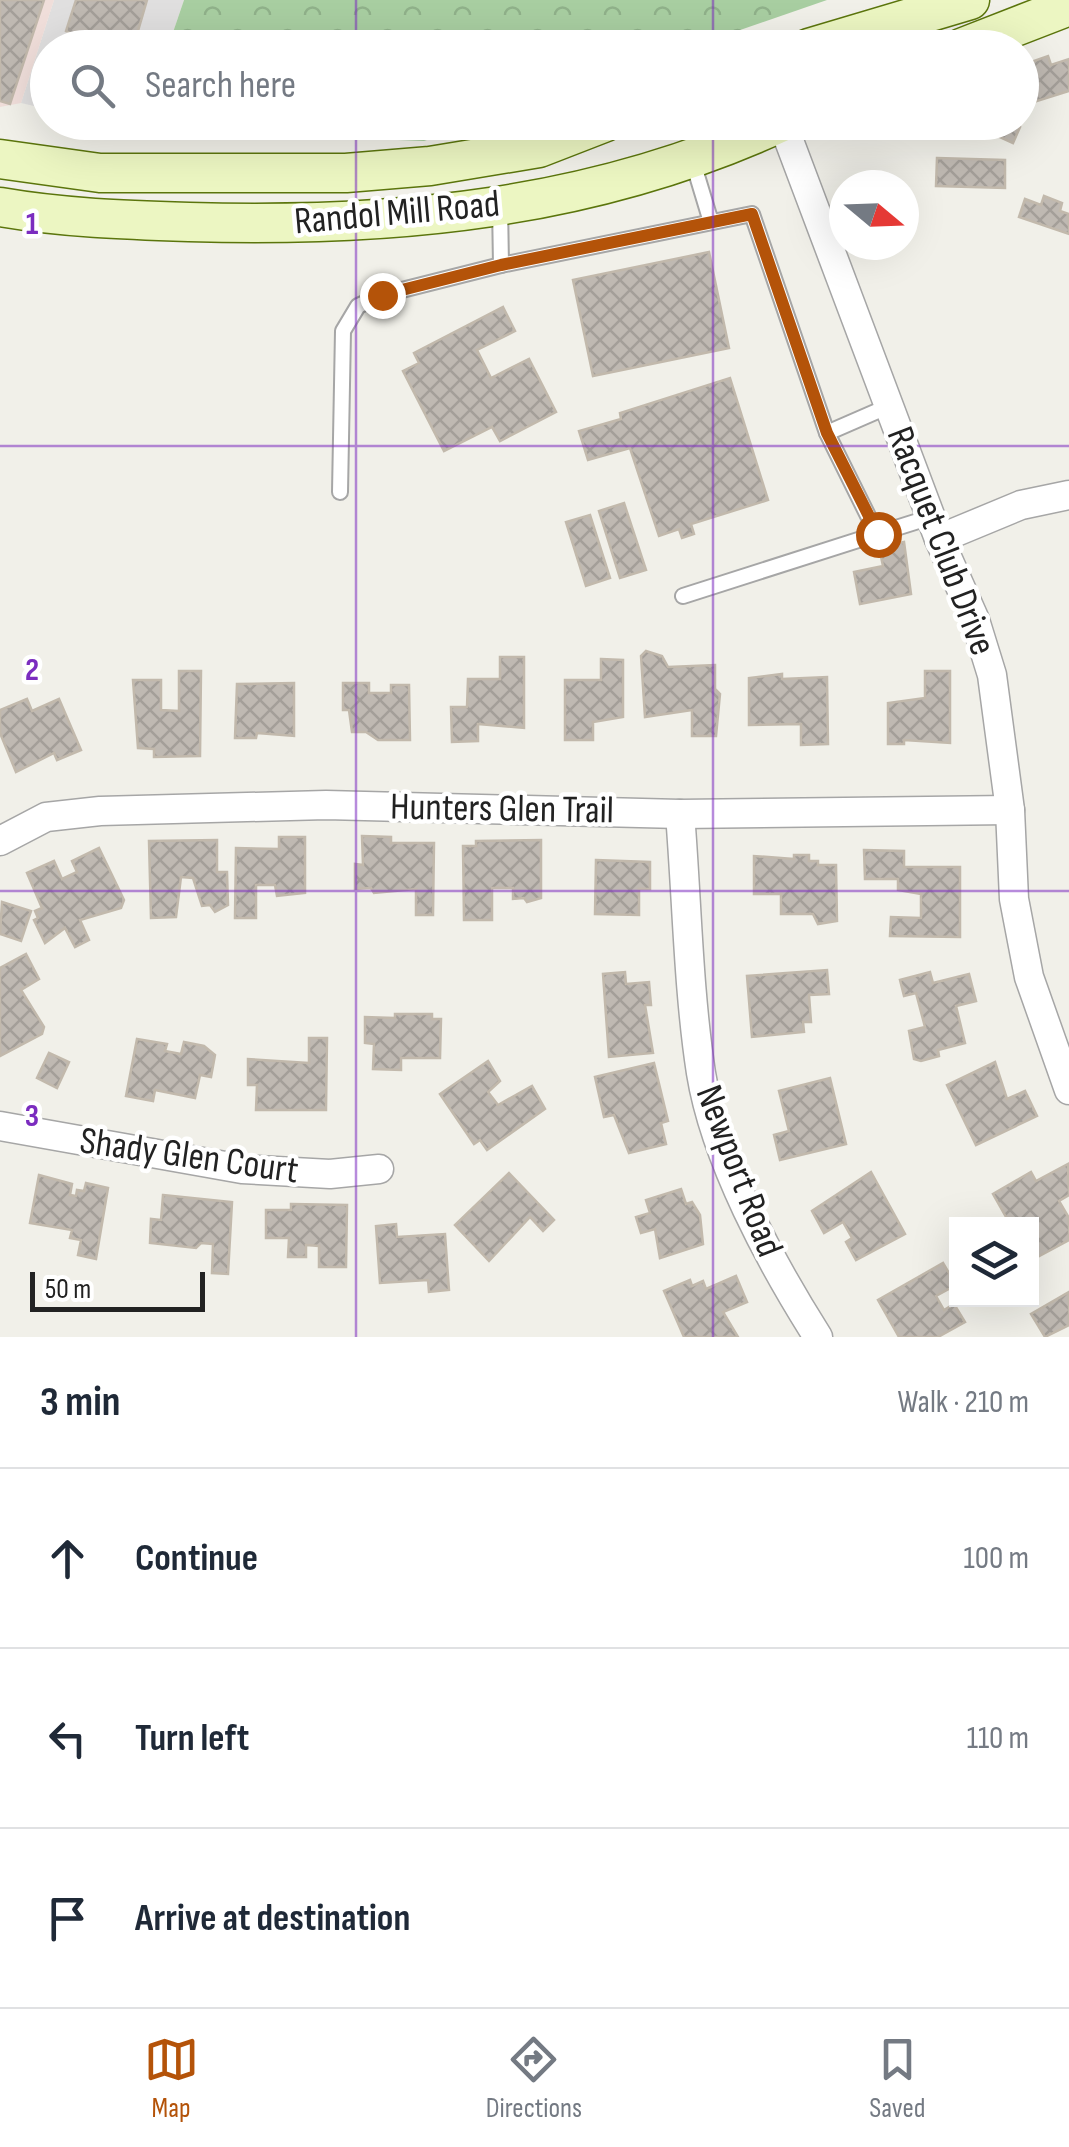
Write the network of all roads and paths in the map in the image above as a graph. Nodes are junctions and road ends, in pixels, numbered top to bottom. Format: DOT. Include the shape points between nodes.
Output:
graph roads {
  1 [pos="970,0"];
  2 [pos="1069,6"];
  3 [pos="869,30"];
  4 [pos="1007,30"];
  5 [pos="560,140"];
  6 [pos="738,140"];
  7 [pos="789,140"];
  8 [pos="0,159"];
  9 [pos="692,159"];
  10 [pos="500,204"];
  11 [pos="0,207"];
  12 [pos="711,222"];
  13 [pos="501,265"];
  14 [pos="889,406"];
  15 [pos="827,433"];
  16 [pos="340,492"];
  17 [pos="1069,496"];
  18 [pos="935,528"];
  19 [pos="878,534"];
  20 [pos="683,596"];
  21 [pos="1010,810"];
  22 [pos="680,814"];
  23 [pos="0,841"];
  24 [pos="1069,1090"];
  25 [pos="0,1126"];
  26 [pos="379,1169"];
  27 [pos="818,1337"];
  1 -- 3 [label="main road"];
  2 -- 4 [label="main road"];
  5 -- 8 [label="main road, Randol Mill Road" via="430,166 346,173 100,173"];
  6 -- 9 [label="main road, Randol Mill Road"];
  7 -- 14 [label="street, Racquet Club Drive"];
  9 -- 10 [label="main road, Randol Mill Road" via="571,195"];
  9 -- 12 [label="lane"];
  10 -- 11 [label="main road, Randol Mill Road" via="324,226 97,219"];
  10 -- 13 [label="lane"];
  12 -- 13 [label="lane"];
  12 -- 15 [label="lane" via="752,214"];
  13 -- 16 [label="lane" via="358,306 343,331"];
  14 -- 15 [label="lane"];
  14 -- 18 [label="street, Racquet Club Drive"];
  15 -- 19 [label="lane"];
  17 -- 18 [label="street"];
  18 -- 19 [label="lane"];
  18 -- 21 [label="street, Racquet Club Drive" via="992,675"];
  19 -- 20 [label="lane"];
  21 -- 22 [label="street, Hunters Glen Trail"];
  21 -- 24 [label="street, Racquet Club Drive" via="1014,899 1030,977"];
  22 -- 23 [label="street, Hunters Glen Trail" via="326,805 100,811 46,817"];
  22 -- 27 [label="street, Newport Road" via="702,1075 746,1206 775,1270"];
  25 -- 26 [label="street, Shady Glen Court" via="242,1169"];
}
